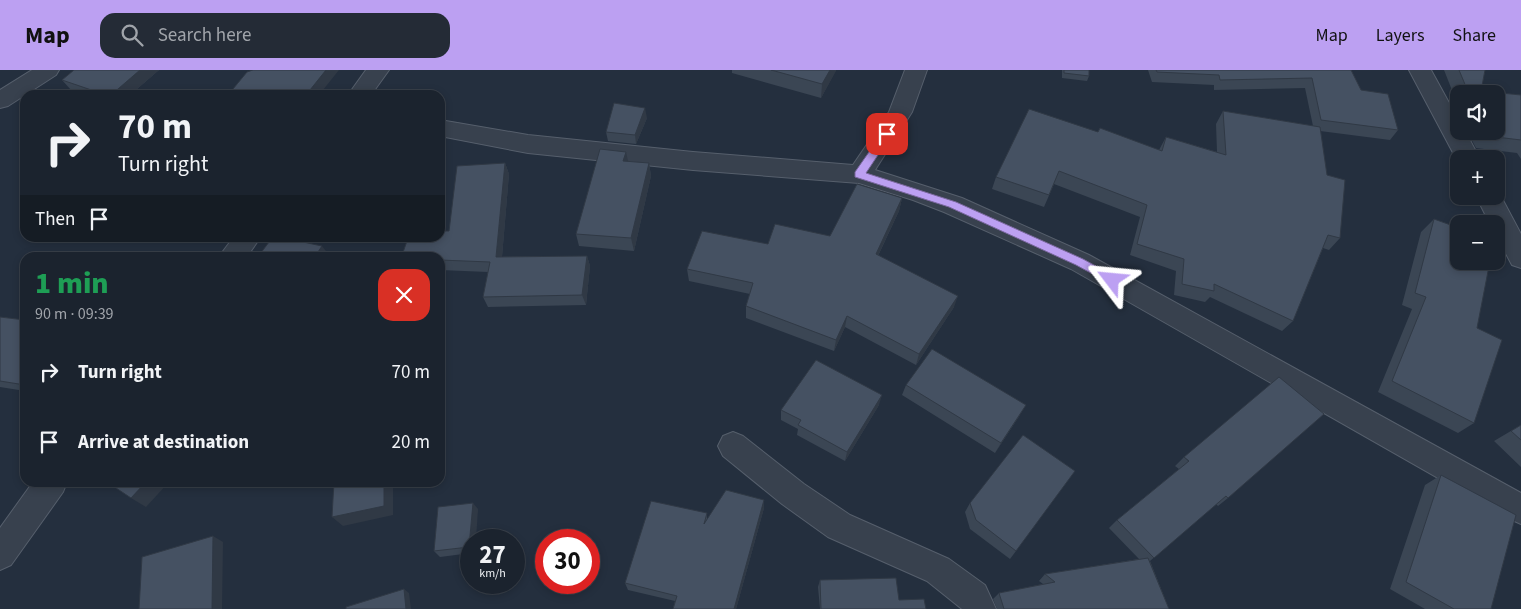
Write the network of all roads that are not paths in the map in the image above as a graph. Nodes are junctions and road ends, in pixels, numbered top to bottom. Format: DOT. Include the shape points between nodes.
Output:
graph roads {
  1 [pos="48,70"];
  2 [pos="378,70"];
  3 [pos="916,70"];
  4 [pos="1420,70"];
  5 [pos="363,90"];
  6 [pos="0,100"];
  7 [pos="445,129"];
  8 [pos="1463,150"];
  9 [pos="859,174"];
  10 [pos="1493,205"];
  11 [pos="244,242"];
  12 [pos="236,252"];
  13 [pos="1521,258"];
  14 [pos="734,446"];
  15 [pos="48,487"];
  16 [pos="1521,509"];
  17 [pos="0,554"];
  18 [pos="979,609"];
  1 -- 6 [label="street"];
  2 -- 5 [label="street"];
  3 -- 9 [label="street" via="912,89 904,104"];
  4 -- 8 [label="street"];
  7 -- 9 [label="street" via="528,144"];
  9 -- 16 [label="street" via="953,204 1080,262"];
  10 -- 13 [label="street"];
  11 -- 12 [label="street"];
  14 -- 18 [label="street" via="839,526 938,570 973,597"];
  15 -- 17 [label="street"];
}
